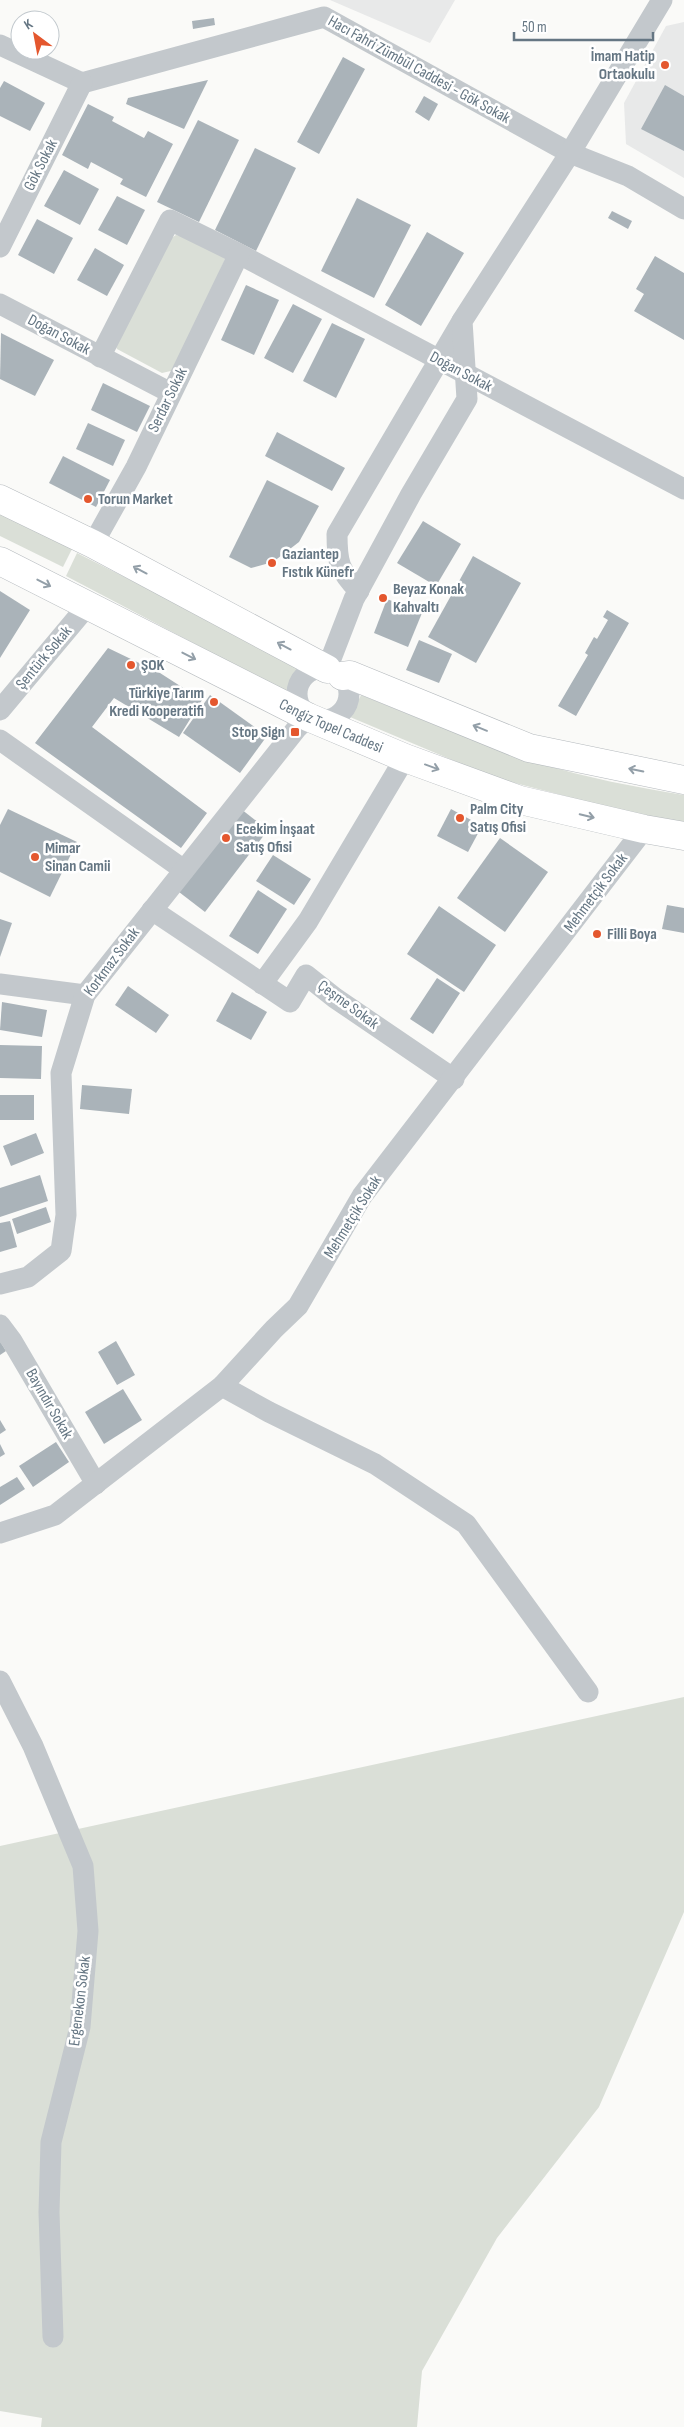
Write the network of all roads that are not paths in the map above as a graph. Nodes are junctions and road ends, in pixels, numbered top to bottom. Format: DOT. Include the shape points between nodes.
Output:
graph roads {
  1 [pos="662,0"];
  2 [pos="0,44"];
  3 [pos="82,83"];
  4 [pos="570,153"];
  5 [pos="684,209"];
  6 [pos="0,247"];
  7 [pos="239,254"];
  8 [pos="0,304"];
  9 [pos="462,321"];
  10 [pos="100,357"];
  11 [pos="439,360"];
  12 [pos="466,374"];
  13 [pos="171,393"];
  14 [pos="684,489"];
  15 [pos="0,499"];
  16 [pos="93,544"];
  17 [pos="0,561"];
  18 [pos="359,591"];
  19 [pos="88,605"];
  20 [pos="334,673"];
  21 [pos="0,710"];
  22 [pos="308,717"];
  23 [pos="0,740"];
  24 [pos="405,758"];
  25 [pos="684,780"];
  26 [pos="644,829"];
  27 [pos="684,836"];
  28 [pos="184,870"];
  29 [pos="152,910"];
  30 [pos="0,984"];
  31 [pos="262,984"];
  32 [pos="85,995"];
  33 [pos="454,1079"];
  34 [pos="0,1284"];
  35 [pos="0,1325"];
  36 [pos="222,1386"];
  37 [pos="96,1484"];
  38 [pos="0,1533"];
  39 [pos="0,1681"];
  40 [pos="588,1692"];
  41 [pos="53,2337"];
  1 -- 4 [label="street"];
  2 -- 3 [label="street"];
  3 -- 4 [label="street, Hacı Fahri Zümbül Caddesi - Gök Sokak" via="324,17"];
  3 -- 6 [label="street, Gök Sokak"];
  4 -- 5 [label="street, Hacı Fahri Zümbül Caddesi - Gök Sokak" via="628,176"];
  4 -- 9 [label="street"];
  7 -- 10 [label="street, Doğan Sokak" via="170,220"];
  7 -- 11 [label="street, Doğan Sokak"];
  7 -- 13 [label="street, Serdar Sokak"];
  8 -- 10 [label="street, Doğan Sokak"];
  9 -- 11 [label="street"];
  9 -- 12 [label="street"];
  10 -- 13 [label="street, Doğan Sokak"];
  11 -- 12 [label="street, Doğan Sokak"];
  11 -- 18 [label="street" via="337,534 337,556 343,574"];
  12 -- 14 [label="street, Doğan Sokak"];
  12 -- 18 [label="street" via="467,399"];
  13 -- 16 [label="street, Serdar Sokak" via="136,467"];
  15 -- 16 [label="main road"];
  20 -- 16 [label="main road, one-way"];
  17 -- 19 [label="main road, Cengiz Topel Caddesi, one-way"];
  18 -- 20 [label="street"];
  19 -- 21 [label="street, Şentürk Sokak"];
  19 -- 22 [label="main road, Cengiz Topel Caddesi, one-way"];
  20 -- 22 [label="street" via="311,672 299,684 298,701"];
  20 -- 22 [label="street" via="349,692 345,708 332,718"];
  25 -- 20 [label="main road, one-way" via="529,748 350,675"];
  22 -- 24 [label="main road, Cengiz Topel Caddesi"];
  22 -- 28 [label="street, Korkmaz Sokak"];
  23 -- 28 [label="street"];
  24 -- 26 [label="main road, Cengiz Topel Caddesi, one-way" via="520,800"];
  24 -- 31 [label="street" via="308,921"];
  26 -- 27 [label="main road, Cengiz Topel Caddesi"];
  26 -- 33 [label="street, Mehmetçik Sokak"];
  28 -- 29 [label="street, Korkmaz Sokak"];
  29 -- 31 [label="street, Çeşme Sokak"];
  29 -- 32 [label="street, Korkmaz Sokak"];
  30 -- 32 [label="street"];
  31 -- 33 [label="street, Çeşme Sokak" via="290,1002 306,975"];
  32 -- 34 [label="street, Korkmaz Sokak" via="61,1073 66,1215 61,1251 28,1277"];
  33 -- 36 [label="street, Mehmetçik Sokak" via="362,1196 298,1306"];
  35 -- 37 [label="street, Bayındır Sokak"];
  36 -- 37 [label="street, Mehmetçik Sokak"];
  36 -- 40 [label="street" via="375,1464 466,1524"];
  37 -- 38 [label="street, Mehmetçik Sokak" via="55,1516"];
  39 -- 41 [label="street, Ergenekon Sokak" via="33,1746 83,1866 88,1931 80,2027 51,2142 49,2212"];
}
